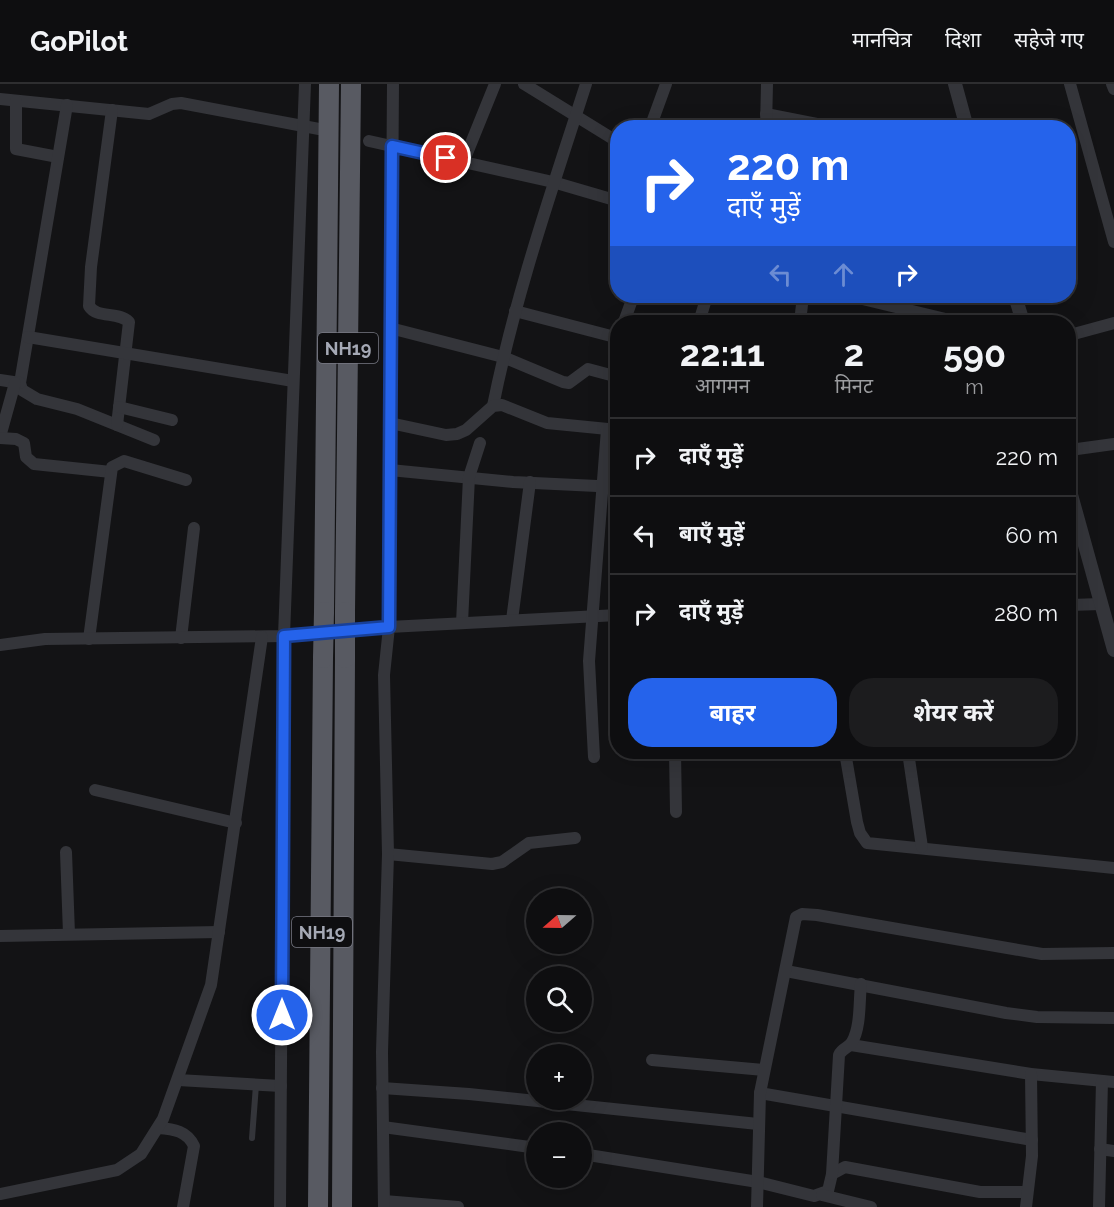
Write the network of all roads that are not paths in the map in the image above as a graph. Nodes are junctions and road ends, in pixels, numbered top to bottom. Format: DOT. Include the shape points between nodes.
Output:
graph roads {
  1 [pos="305,84"];
  2 [pos="329,84"];
  3 [pos="351,84"];
  4 [pos="393,84"];
  5 [pos="495,84"];
  6 [pos="524,84"];
  7 [pos="586,84"];
  8 [pos="666,84"];
  9 [pos="767,84"];
  10 [pos="955,84"];
  11 [pos="1070,84"];
  12 [pos="1112,84"];
  13 [pos="1114,89"];
  14 [pos="0,99"];
  15 [pos="16,101"];
  16 [pos="67,105"];
  17 [pos="112,110"];
  18 [pos="766,114"];
  19 [pos="576,115"];
  20 [pos="653,120"];
  21 [pos="766,120"];
  22 [pos="796,120"];
  23 [pos="965,120"];
  24 [pos="302,126"];
  25 [pos="318,129"];
  26 [pos="610,137"];
  27 [pos="369,141"];
  28 [pos="392,146"];
  29 [pos="58,157"];
  30 [pos="463,163"];
  31 [pos="553,182"];
  32 [pos="610,199"];
  33 [pos="1114,242"];
  34 [pos="879,303"];
  35 [pos="515,311"];
  36 [pos="929,315"];
  37 [pos="1114,323"];
  38 [pos="390,328"];
  39 [pos="1076,333"];
  40 [pos="610,336"];
  41 [pos="28,337"];
  42 [pos="127,351"];
  43 [pos="503,357"];
  44 [pos="610,374"];
  45 [pos="0,380"];
  46 [pos="293,381"];
  47 [pos="18,383"];
  48 [pos="493,406"];
  49 [pos="119,407"];
  50 [pos="172,420"];
  51 [pos="390,423"];
  52 [pos="117,425"];
  53 [pos="610,430"];
  54 [pos="0,437"];
  55 [pos="154,440"];
  56 [pos="610,442"];
  57 [pos="480,443"];
  58 [pos="1114,444"];
  59 [pos="1076,449"];
  60 [pos="390,470"];
  61 [pos="111,472"];
  62 [pos="469,477"];
  63 [pos="186,480"];
  64 [pos="530,482"];
  65 [pos="603,486"];
  66 [pos="610,486"];
  67 [pos="1076,513"];
  68 [pos="194,528"];
  69 [pos="1101,604"];
  70 [pos="1076,605"];
  71 [pos="610,615"];
  72 [pos="592,616"];
  73 [pos="512,620"];
  74 [pos="462,623"];
  75 [pos="389,627"];
  76 [pos="284,636"];
  77 [pos="262,637"];
  78 [pos="181,638"];
  79 [pos="89,639"];
  80 [pos="0,645"];
  81 [pos="1114,650"];
  82 [pos="594,758"];
  83 [pos="675,759"];
  84 [pos="846,759"];
  85 [pos="909,759"];
  86 [pos="95,790"];
  87 [pos="676,812"];
  88 [pos="236,823"];
  89 [pos="575,838"];
  90 [pos="922,847"];
  91 [pos="66,852"];
  92 [pos="388,854"];
  93 [pos="1114,868"];
  94 [pos="219,932"];
  95 [pos="69,934"];
  96 [pos="0,936"];
  97 [pos="1114,953"];
  98 [pos="786,971"];
  99 [pos="861,984"];
  100 [pos="1114,1018"];
  101 [pos="850,1045"];
  102 [pos="652,1060"];
  103 [pos="764,1070"];
  104 [pos="1030,1074"];
  105 [pos="178,1080"];
  106 [pos="1108,1081"];
  107 [pos="256,1084"];
  108 [pos="281,1086"];
  109 [pos="382,1088"];
  110 [pos="760,1093"];
  111 [pos="834,1106"];
  112 [pos="758,1124"];
  113 [pos="383,1126"];
  114 [pos="158,1128"];
  115 [pos="252,1138"];
  116 [pos="1032,1140"];
  117 [pos="526,1146"];
  118 [pos="1100,1149"];
  119 [pos="1114,1151"];
  120 [pos="592,1156"];
  121 [pos="832,1174"];
  122 [pos="758,1182"];
  123 [pos="1026,1192"];
  124 [pos="0,1194"];
  125 [pos="822,1195"];
  126 [pos="384,1204"];
  127 [pos="183,1207"];
  128 [pos="280,1207"];
  129 [pos="318,1207"];
  130 [pos="342,1207"];
  131 [pos="458,1207"];
  132 [pos="757,1207"];
  133 [pos="871,1207"];
  134 [pos="1026,1207"];
  135 [pos="1099,1207"];
  1 -- 24 [label="street"];
  2 -- 129 [label="highway, NH19, bridge"];
  3 -- 130 [label="highway, NH19, bridge"];
  4 -- 28 [label="street"];
  5 -- 30 [label="street"];
  6 -- 19 [label="street"];
  7 -- 19 [label="street"];
  8 -- 20 [label="street"];
  9 -- 18 [label="street"];
  10 -- 23 [label="street"];
  11 -- 33 [label="street"];
  12 -- 13 [label="street"];
  14 -- 15 [label="street"];
  15 -- 16 [label="street"];
  15 -- 29 [label="street" via="16,149"];
  16 -- 17 [label="street"];
  16 -- 29 [label="street"];
  17 -- 24 [label="street" via="149,114 182,103"];
  17 -- 42 [label="street" via="89,306 95,312 129,322"];
  18 -- 21 [label="street"];
  18 -- 22 [label="street"];
  19 -- 26 [label="street"];
  19 -- 31 [label="street"];
  24 -- 25 [label="street"];
  24 -- 46 [label="street"];
  27 -- 28 [label="street"];
  28 -- 30 [label="street"];
  28 -- 38 [label="street"];
  29 -- 41 [label="street"];
  30 -- 31 [label="street"];
  31 -- 32 [label="street"];
  31 -- 35 [label="street"];
  34 -- 36 [label="street"];
  35 -- 40 [label="street"];
  35 -- 43 [label="street"];
  37 -- 39 [label="street"];
  38 -- 43 [label="street"];
  38 -- 51 [label="street"];
  41 -- 42 [label="street"];
  41 -- 47 [label="street"];
  42 -- 46 [label="street"];
  42 -- 49 [label="street"];
  43 -- 44 [label="street" via="563,382 588,369"];
  43 -- 48 [label="street"];
  45 -- 47 [label="street"];
  46 -- 76 [label="street"];
  47 -- 52 [label="street" via="26,394"];
  47 -- 54 [label="street"];
  48 -- 51 [label="street" via="457,434"];
  48 -- 53 [label="street" via="502,405 547,423"];
  49 -- 50 [label="street"];
  49 -- 52 [label="street"];
  51 -- 60 [label="street"];
  52 -- 55 [label="street"];
  54 -- 61 [label="street" via="21,440 26,457 34,464"];
  56 -- 65 [label="street"];
  57 -- 62 [label="street"];
  58 -- 59 [label="street"];
  60 -- 62 [label="street"];
  60 -- 75 [label="street"];
  61 -- 63 [label="street" via="112,467 124,461"];
  61 -- 79 [label="street"];
  62 -- 64 [label="street"];
  62 -- 74 [label="street"];
  64 -- 65 [label="street"];
  64 -- 73 [label="street"];
  65 -- 66 [label="street"];
  65 -- 72 [label="street"];
  67 -- 69 [label="street"];
  68 -- 78 [label="street"];
  69 -- 70 [label="street"];
  69 -- 81 [label="street"];
  71 -- 72 [label="street"];
  72 -- 73 [label="street"];
  72 -- 82 [label="street" via="589,680"];
  73 -- 74 [label="street"];
  74 -- 75 [label="street"];
  75 -- 76 [label="street"];
  75 -- 92 [label="street" via="384,675"];
  76 -- 77 [label="street"];
  76 -- 108 [label="street"];
  77 -- 78 [label="street"];
  77 -- 88 [label="street"];
  78 -- 79 [label="street"];
  79 -- 80 [label="street"];
  83 -- 87 [label="street"];
  84 -- 90 [label="street" via="863,838 873,845"];
  85 -- 90 [label="street"];
  86 -- 88 [label="street"];
  88 -- 94 [label="street"];
  89 -- 92 [label="street" via="529,843 502,862 492,864"];
  90 -- 93 [label="street"];
  91 -- 95 [label="street"];
  92 -- 109 [label="street"];
  94 -- 95 [label="street"];
  94 -- 105 [label="street" via="211,985"];
  95 -- 96 [label="street"];
  97 -- 98 [label="street" via="1042,954 802,914 794,923"];
  98 -- 99 [label="street"];
  98 -- 103 [label="street"];
  99 -- 100 [label="street" via="1027,1015"];
  99 -- 101 [label="street" via="855,1035"];
  101 -- 104 [label="street"];
  101 -- 111 [label="street" via="839,1055"];
  102 -- 103 [label="street"];
  103 -- 110 [label="street"];
  104 -- 106 [label="street"];
  104 -- 116 [label="street"];
  105 -- 107 [label="street"];
  105 -- 114 [label="street"];
  106 -- 118 [label="street"];
  107 -- 108 [label="street"];
  107 -- 115 [label="lane"];
  108 -- 128 [label="street"];
  109 -- 112 [label="street"];
  109 -- 113 [label="street"];
  110 -- 111 [label="street"];
  110 -- 112 [label="street"];
  111 -- 116 [label="street"];
  111 -- 121 [label="street"];
  112 -- 122 [label="street"];
  113 -- 117 [label="street"];
  113 -- 126 [label="street"];
  114 -- 124 [label="street" via="141,1155 117,1170"];
  114 -- 127 [label="street" via="180,1131 194,1146"];
  116 -- 123 [label="street"];
  118 -- 119 [label="street"];
  118 -- 135 [label="street"];
  120 -- 122 [label="street"];
  121 -- 123 [label="street" via="845,1167 980,1192"];
  121 -- 125 [label="street" via="828,1191"];
  122 -- 125 [label="street" via="805,1196"];
  122 -- 132 [label="street"];
  123 -- 134 [label="street"];
  125 -- 133 [label="street"];
  126 -- 131 [label="street"];
}
